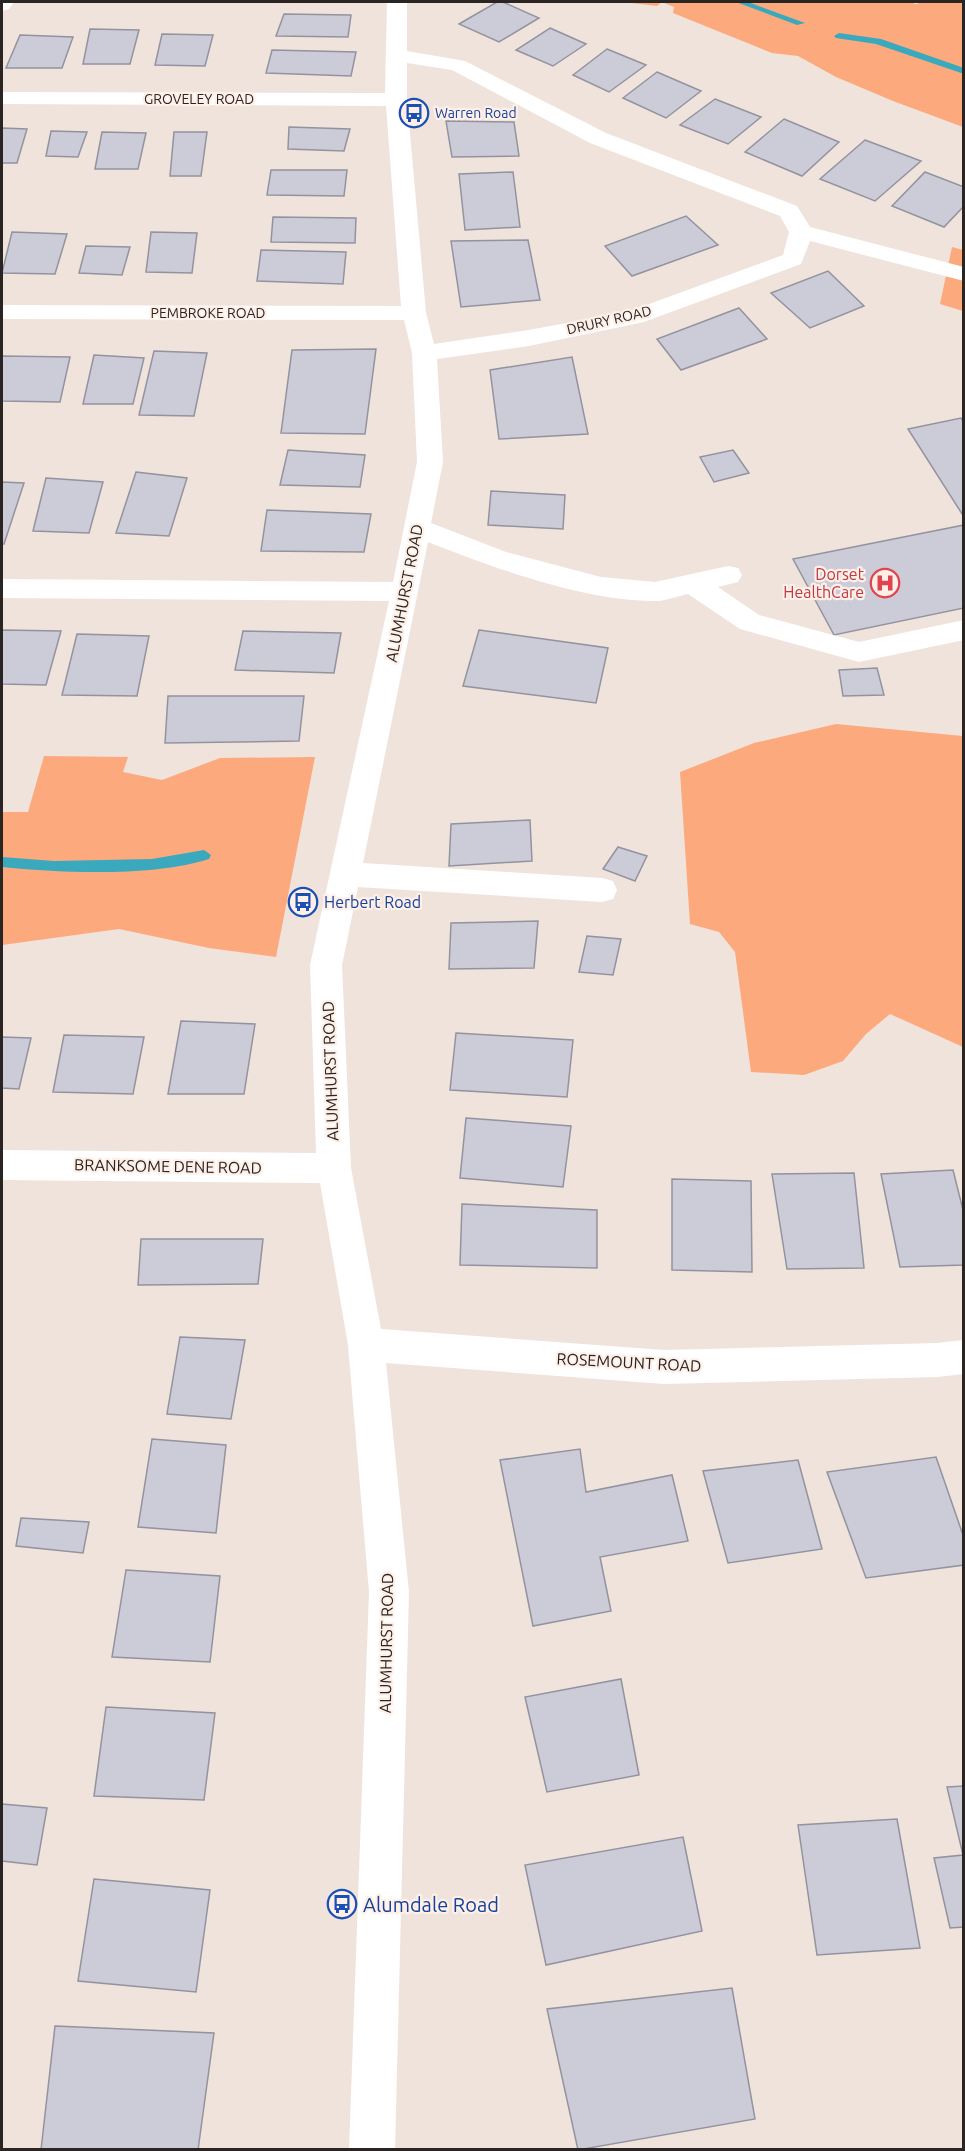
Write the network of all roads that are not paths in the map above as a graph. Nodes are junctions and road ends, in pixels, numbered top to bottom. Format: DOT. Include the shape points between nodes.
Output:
graph roads {
  1 [pos="396,2"];
  2 [pos="394,55"];
  3 [pos="2,98"];
  4 [pos="396,100"];
  5 [pos="801,232"];
  6 [pos="963,274"];
  7 [pos="2,312"];
  8 [pos="414,313"];
  9 [pos="424,353"];
  10 [pos="418,528"];
  11 [pos="728,575"];
  12 [pos="692,583"];
  13 [pos="2,588"];
  14 [pos="405,592"];
  15 [pos="963,630"];
  16 [pos="346,874"];
  17 [pos="602,890"];
  18 [pos="2,1165"];
  19 [pos="334,1168"];
  20 [pos="366,1345"];
  21 [pos="963,1357"];
  22 [pos="372,2150"];
  1 -- 2 [label="street, ALUMHURST ROAD"];
  2 -- 4 [label="street, ALUMHURST ROAD"];
  2 -- 5 [label="street" via="458,65 598,138 789,212"];
  3 -- 4 [label="street, GROVELEY ROAD"];
  4 -- 8 [label="street, ALUMHURST ROAD"];
  5 -- 6 [label="street"];
  5 -- 9 [label="street, DRURY ROAD" via="794,259 635,316 529,338"];
  7 -- 8 [label="street, PEMBROKE ROAD"];
  8 -- 9 [label="street, ALUMHURST ROAD"];
  9 -- 10 [label="street, ALUMHURST ROAD" via="430,462"];
  10 -- 12 [label="street" via="498,559 601,587 655,592"];
  10 -- 14 [label="street, ALUMHURST ROAD"];
  11 -- 12 [label="street"];
  12 -- 15 [label="street" via="750,622 859,652"];
  13 -- 14 [label="street"];
  14 -- 16 [label="street, ALUMHURST ROAD"];
  16 -- 17 [label="street"];
  16 -- 19 [label="street, ALUMHURST ROAD" via="326,965"];
  18 -- 19 [label="street, BRANKSOME DENE ROAD"];
  19 -- 20 [label="street, ALUMHURST ROAD"];
  20 -- 21 [label="street, ROSEMOUNT ROAD" via="664,1367"];
  20 -- 22 [label="street, ALUMHURST ROAD" via="389,1592"];
}
